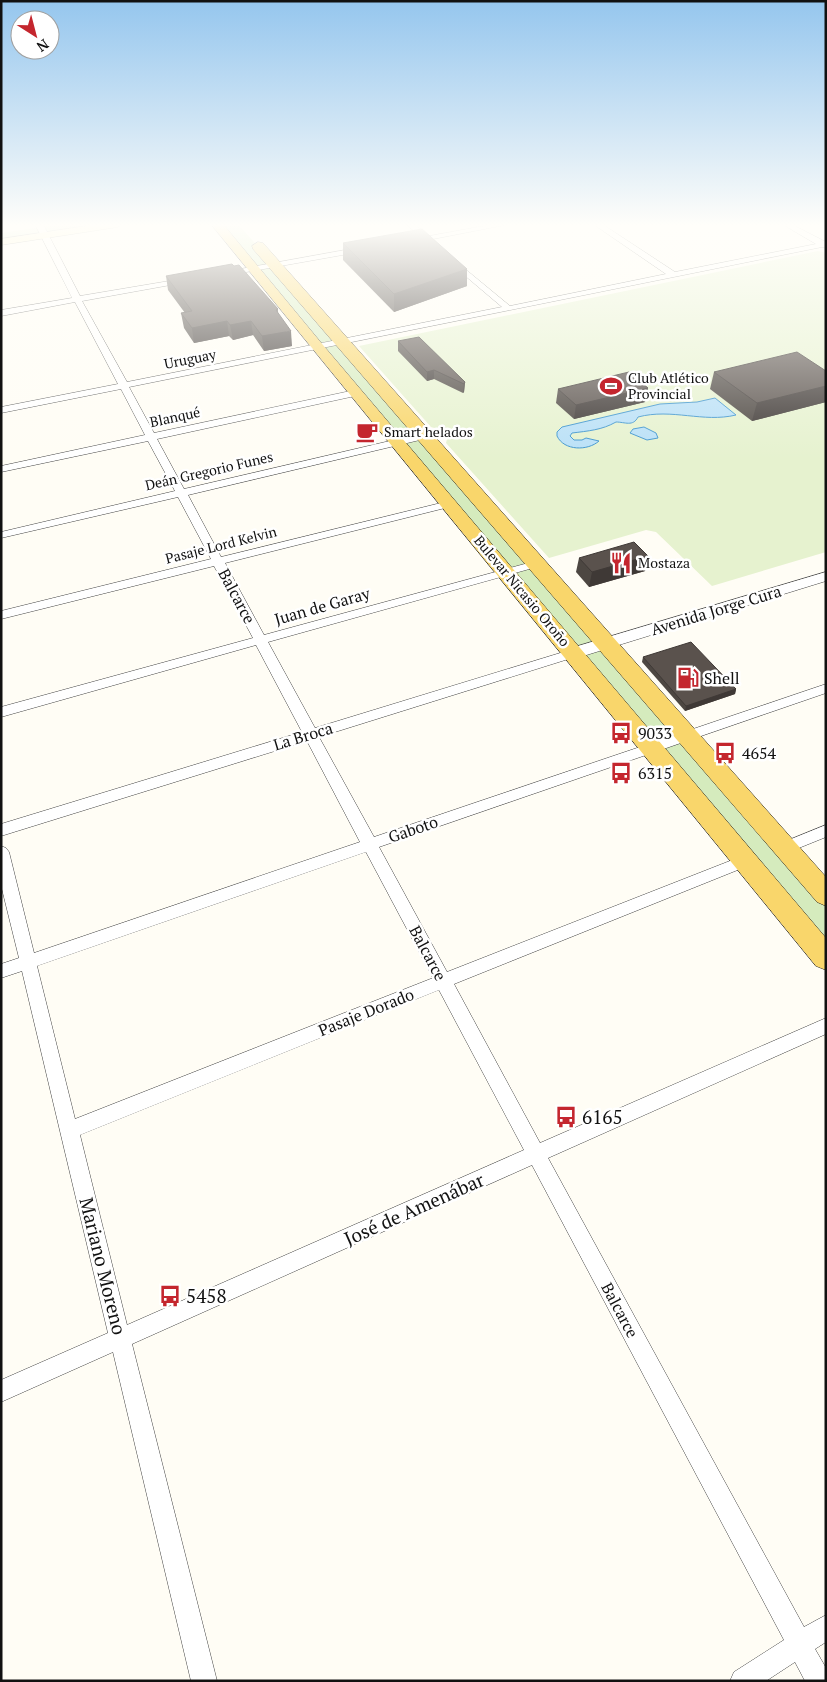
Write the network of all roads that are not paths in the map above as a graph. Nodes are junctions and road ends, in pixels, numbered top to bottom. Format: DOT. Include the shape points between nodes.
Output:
graph roads {
  1 [pos="62,302"];
  2 [pos="78,302"];
  3 [pos="282,302"];
  4 [pos="307,302"];
  5 [pos="501,302"];
  6 [pos="540,302"];
  7 [pos="509,309"];
  8 [pos="1,313"];
  9 [pos="342,343"];
  10 [pos="318,348"];
  11 [pos="124,386"];
  12 [pos="356,393"];
  13 [pos="1,410"];
  14 [pos="424,436"];
  15 [pos="151,437"];
  16 [pos="397,442"];
  17 [pos="1,469"];
  18 [pos="181,493"];
  19 [pos="449,504"];
  20 [pos="1,535"];
  21 [pos="218,561"];
  22 [pos="536,564"];
  23 [pos="506,572"];
  24 [pos="824,578"];
  25 [pos="1,615"];
  26 [pos="261,640"];
  27 [pos="606,643"];
  28 [pos="574,653"];
  29 [pos="826,688"];
  30 [pos="1,712"];
  31 [pos="311,734"];
  32 [pos="686,735"];
  33 [pos="651,747"];
  34 [pos="1,830"];
  35 [pos="826,831"];
  36 [pos="370,844"];
  37 [pos="784,848"];
  38 [pos="1,852"];
  39 [pos="745,861"];
  40 [pos="826,894"];
  41 [pos="826,958"];
  42 [pos="28,962"];
  43 [pos="1,971"];
  44 [pos="444,981"];
  45 [pos="826,1026"];
  46 [pos="70,1130"];
  47 [pos="536,1154"];
  48 [pos="120,1338"];
  49 [pos="1,1391"];
  50 [pos="826,1627"];
  51 [pos="800,1644"];
  52 [pos="204,1681"];
  53 [pos="743,1681"];
  54 [pos="819,1681"];
  1 -- 8 [label="street"];
  2 -- 11 [label="street, Balcarce"];
  3 -- 10 [label="main road, Bulevar Nicasio Oroño"];
  4 -- 9 [label="main road, Bulevar Nicasio Oroño"];
  5 -- 7 [label="street"];
  6 -- 7 [label="street, Uruguay"];
  7 -- 9 [label="street, Uruguay"];
  9 -- 10 [label="street, Uruguay"];
  9 -- 14 [label="main road, Bulevar Nicasio Oroño"];
  10 -- 11 [label="street, Uruguay"];
  10 -- 12 [label="main road, Bulevar Nicasio Oroño"];
  11 -- 13 [label="street, Uruguay"];
  11 -- 15 [label="street, Balcarce"];
  12 -- 15 [label="street, Blanqué"];
  12 -- 16 [label="main road, Bulevar Nicasio Oroño"];
  14 -- 16 [label="street, Deán Gregorio Funes"];
  14 -- 22 [label="main road, Bulevar Nicasio Oroño"];
  15 -- 17 [label="street, Blanqué"];
  15 -- 18 [label="street, Balcarce"];
  16 -- 18 [label="street, Deán Gregorio Funes"];
  16 -- 19 [label="main road, Bulevar Nicasio Oroño"];
  18 -- 20 [label="street, Deán Gregorio Funes"];
  18 -- 21 [label="street, Balcarce"];
  19 -- 21 [label="street, Pasaje Lord Kelvin"];
  19 -- 23 [label="main road, Bulevar Nicasio Oroño"];
  21 -- 25 [label="street, Pasaje Lord Kelvin"];
  21 -- 26 [label="street, Balcarce"];
  22 -- 23 [label="street, Juan de Garay"];
  22 -- 27 [label="main road, Bulevar Nicasio Oroño"];
  23 -- 26 [label="street, Juan de Garay"];
  23 -- 28 [label="main road, Bulevar Nicasio Oroño"];
  24 -- 27 [label="street, Avenida Jorge Cura"];
  26 -- 30 [label="street, Juan de Garay"];
  26 -- 31 [label="street, Balcarce"];
  27 -- 28 [label="street, La Broca"];
  27 -- 32 [label="main road, Bulevar Nicasio Oroño"];
  28 -- 31 [label="street, La Broca"];
  28 -- 33 [label="main road, Bulevar Nicasio Oroño"];
  29 -- 32 [label="street, Gaboto"];
  31 -- 34 [label="street, La Broca"];
  31 -- 36 [label="street, Balcarce"];
  32 -- 33 [label="street, Gaboto"];
  32 -- 37 [label="main road, Bulevar Nicasio Oroño"];
  33 -- 36 [label="street, Gaboto"];
  33 -- 39 [label="main road, Bulevar Nicasio Oroño"];
  35 -- 37 [label="street"];
  36 -- 42 [label="street, Gaboto"];
  36 -- 44 [label="street, Balcarce"];
  37 -- 40 [label="main road, Bulevar Nicasio Oroño"];
  38 -- 42 [label="street, Mariano Moreno"];
  39 -- 41 [label="main road, Bulevar Nicasio Oroño"];
  39 -- 44 [label="street, Pasaje Dorado"];
  42 -- 43 [label="street, Gaboto"];
  42 -- 46 [label="street, Mariano Moreno"];
  44 -- 46 [label="street, Pasaje Dorado"];
  44 -- 47 [label="street, Balcarce"];
  45 -- 47 [label="street, José de Amenábar"];
  46 -- 48 [label="street, Mariano Moreno"];
  47 -- 48 [label="street, José de Amenábar"];
  47 -- 51 [label="street, Balcarce"];
  48 -- 49 [label="street, José de Amenábar"];
  48 -- 52 [label="street, Mariano Moreno"];
  50 -- 51 [label="street"];
  51 -- 53 [label="street"];
  51 -- 54 [label="street, Balcarce"];
}
